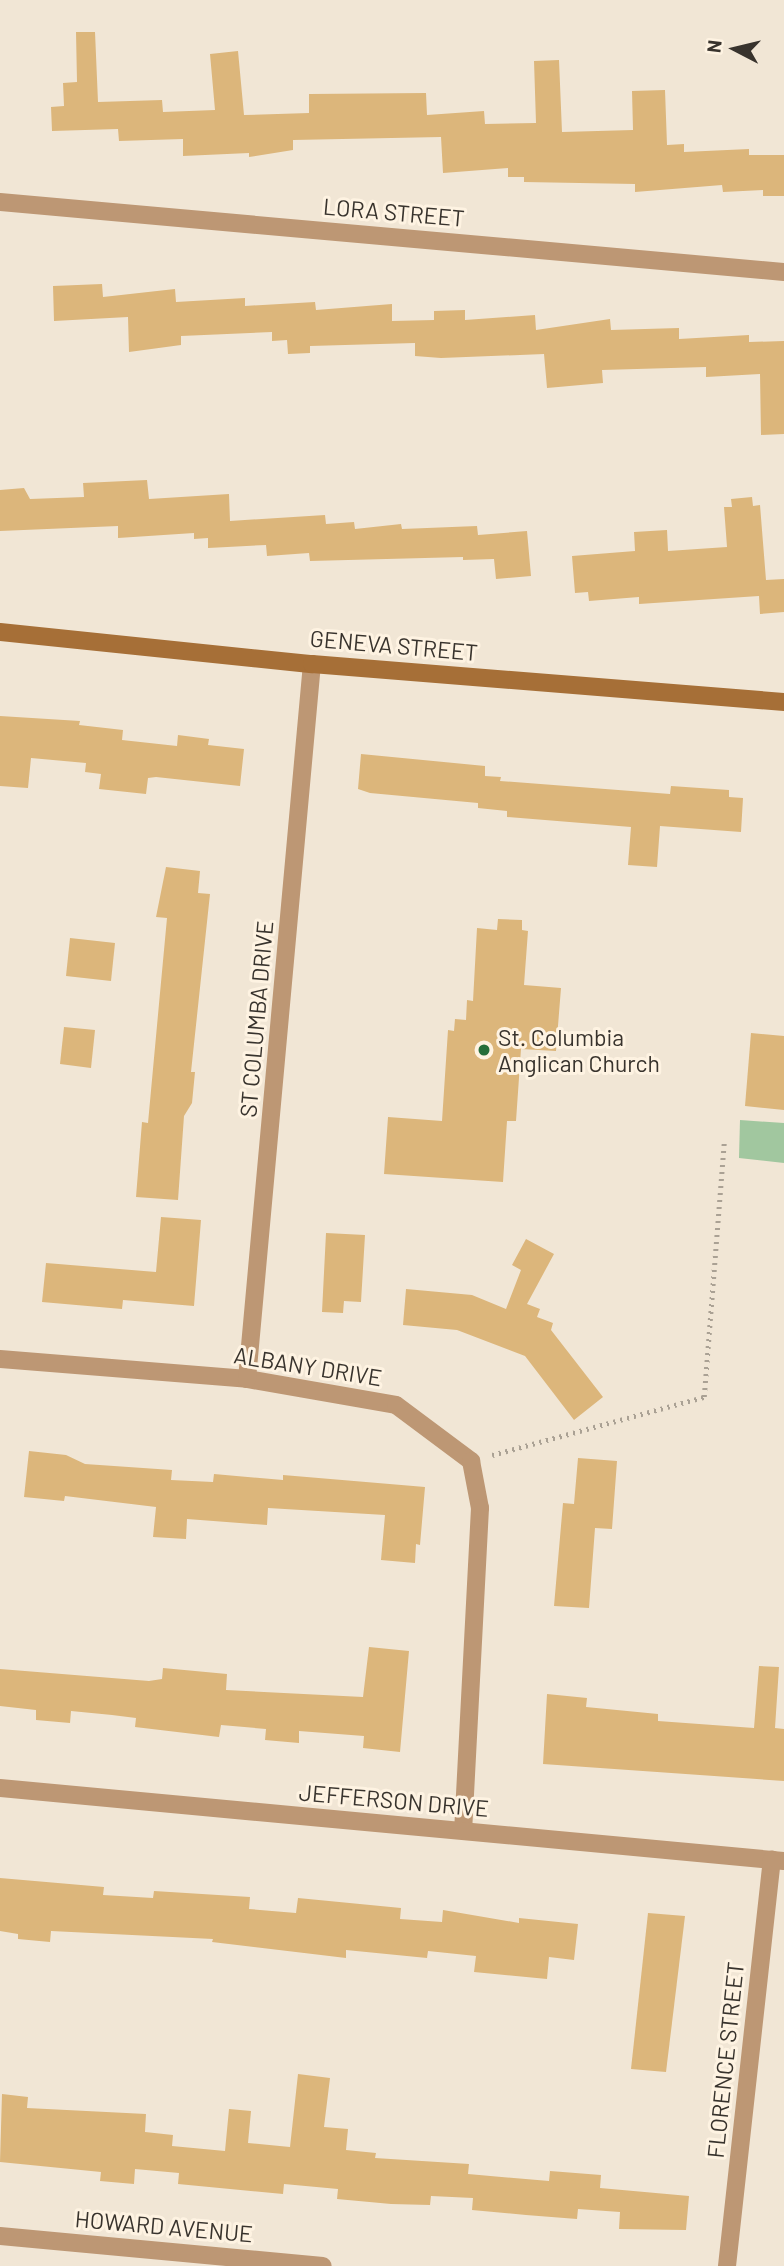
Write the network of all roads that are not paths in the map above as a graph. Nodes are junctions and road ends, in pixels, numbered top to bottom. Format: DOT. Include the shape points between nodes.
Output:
graph roads {
  1 [pos="0,202"];
  2 [pos="784,272"];
  3 [pos="0,632"];
  4 [pos="312,664"];
  5 [pos="784,702"];
  6 [pos="0,1359"];
  7 [pos="247,1379"];
  8 [pos="0,1788"];
  9 [pos="463,1831"];
  10 [pos="778,1860"];
  11 [pos="0,2236"];
  12 [pos="323,2266"];
  13 [pos="727,2266"];
  1 -- 2 [label="street, LORA STREET"];
  3 -- 4 [label="main road, GENEVA STREET"];
  4 -- 5 [label="main road, GENEVA STREET"];
  4 -- 7 [label="street, ST COLUMBA DRIVE"];
  6 -- 7 [label="street, ALBANY DRIVE"];
  7 -- 9 [label="street, ALBANY DRIVE" via="396,1405 471,1461 480,1508"];
  8 -- 9 [label="street, JEFFERSON DRIVE"];
  9 -- 10 [label="street, JEFFERSON DRIVE"];
  10 -- 13 [label="street, FLORENCE STREET"];
  11 -- 12 [label="street, HOWARD AVENUE"];
}
